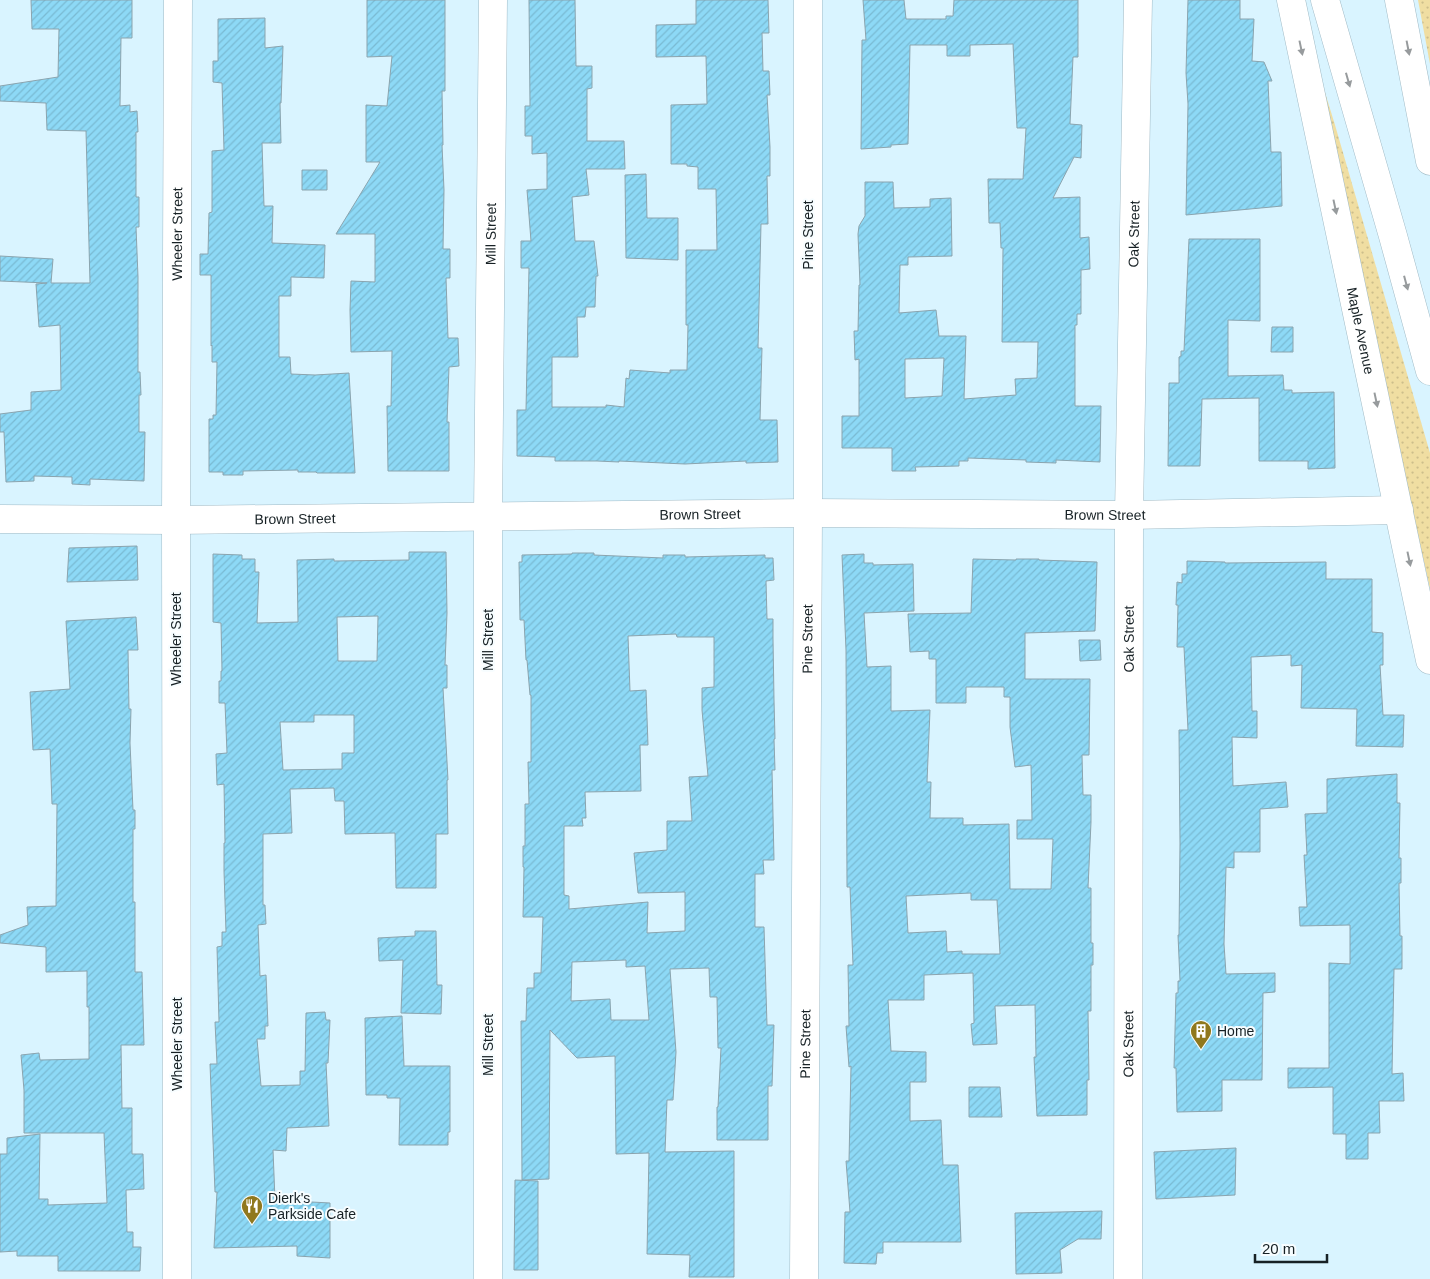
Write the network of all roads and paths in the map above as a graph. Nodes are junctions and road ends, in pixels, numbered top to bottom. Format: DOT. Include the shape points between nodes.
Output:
graph roads {
  1 [pos="178,0"];
  2 [pos="493,0"];
  3 [pos="808,0"];
  4 [pos="1138,0"];
  5 [pos="1291,0"];
  6 [pos="1325,0"];
  7 [pos="1399,0"];
  8 [pos="1430,161"];
  9 [pos="1430,371"];
  10 [pos="1399,510"];
  11 [pos="808,513"];
  12 [pos="488,515"];
  13 [pos="1129,515"];
  14 [pos="0,519"];
  15 [pos="176,520"];
  16 [pos="1430,660"];
  17 [pos="178,1279"];
  18 [pos="488,1279"];
  19 [pos="804,1279"];
  20 [pos="1128,1279"];
  1 -- 15 [label="main road, Wheeler Street"];
  2 -- 12 [label="main road, Mill Street"];
  3 -- 11 [label="main road, Pine Street"];
  4 -- 13 [label="main road, Oak Street"];
  5 -- 10 [label="main road, Maple Avenue, one-way"];
  6 -- 9 [label="main road, one-way"];
  7 -- 8 [label="main road, one-way"];
  10 -- 13 [label="main road, Brown Street"];
  10 -- 16 [label="main road, Maple Avenue, one-way"];
  11 -- 12 [label="main road, Brown Street"];
  11 -- 13 [label="main road, Brown Street"];
  11 -- 19 [label="main road, Pine Street"];
  12 -- 15 [label="main road, Brown Street"];
  12 -- 18 [label="main road, Mill Street"];
  13 -- 20 [label="main road, Oak Street"];
  14 -- 15 [label="main road, Brown Street"];
  15 -- 17 [label="main road, Wheeler Street"];
}
